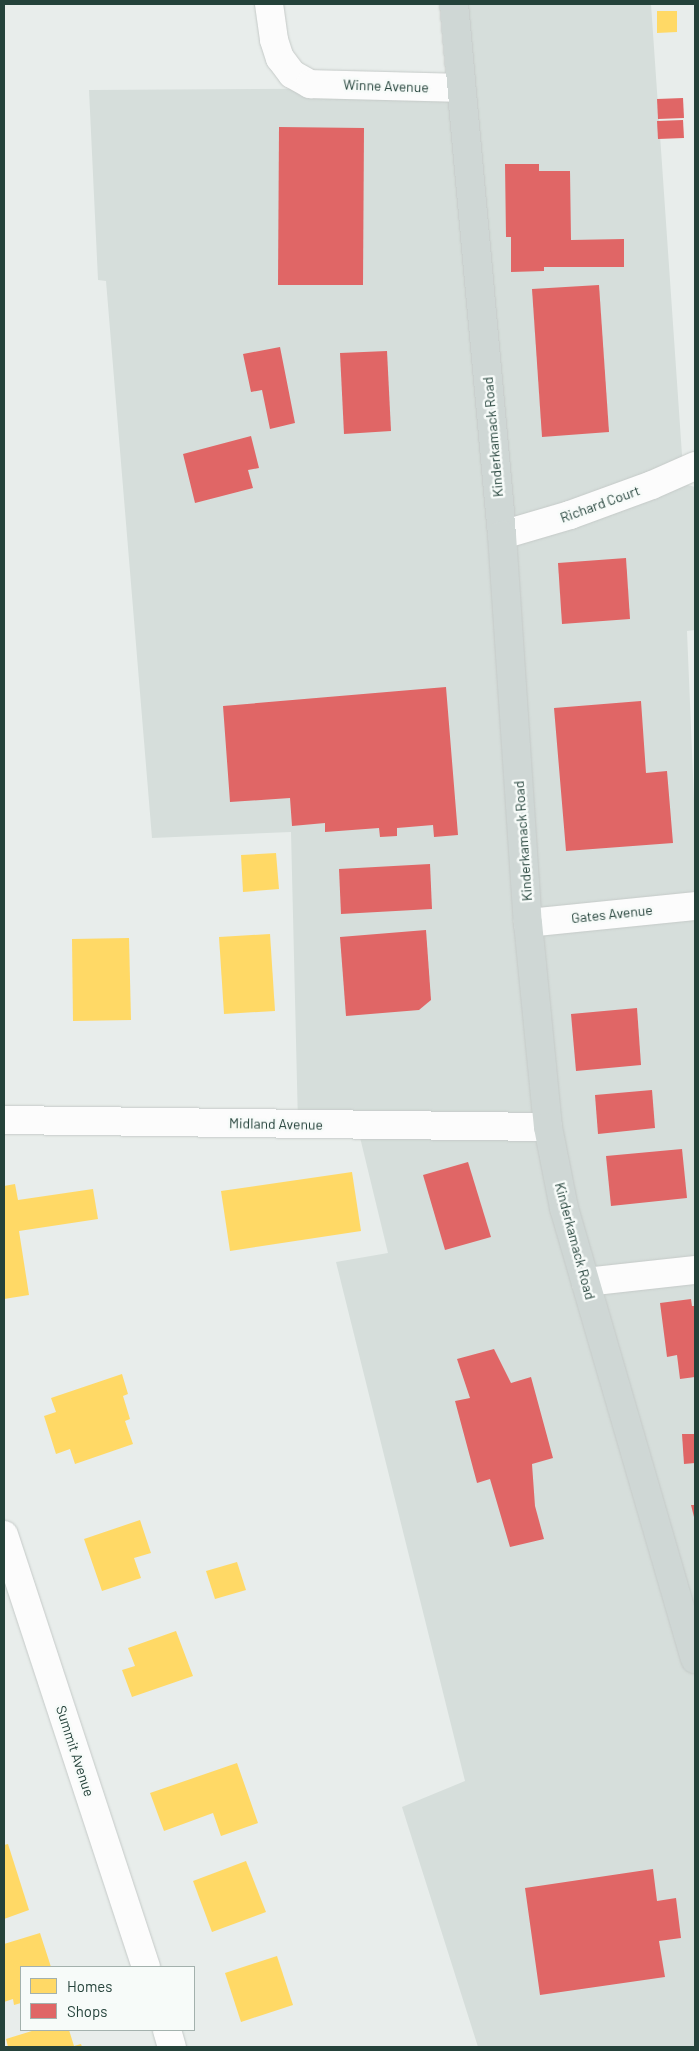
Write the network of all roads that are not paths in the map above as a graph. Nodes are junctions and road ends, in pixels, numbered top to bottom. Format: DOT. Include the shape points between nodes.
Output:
graph roads {
  1 [pos="269,4"];
  2 [pos="454,4"];
  3 [pos="461,88"];
  4 [pos="695,466"];
  5 [pos="502,535"];
  6 [pos="695,906"];
  7 [pos="528,923"];
  8 [pos="4,1120"];
  9 [pos="548,1127"];
  10 [pos="695,1270"];
  11 [pos="586,1282"];
  12 [pos="4,1535"];
  13 [pos="690,1624"];
  14 [pos="695,1659"];
  15 [pos="146,1966"];
  16 [pos="167,2031"];
  17 [pos="172,2047"];
  1 -- 3 [label="street, Winne Avenue" via="280,58 292,74 310,84"];
  2 -- 3 [label="main road, Kinderkamack Road"];
  3 -- 5 [label="main road, Kinderkamack Road"];
  4 -- 5 [label="street, Richard Court" via="570,515"];
  5 -- 7 [label="main road, Kinderkamack Road"];
  6 -- 7 [label="street, Gates Avenue"];
  7 -- 9 [label="main road, Kinderkamack Road"];
  8 -- 9 [label="street, Midland Avenue"];
  9 -- 11 [label="main road, Kinderkamack Road" via="564,1208"];
  10 -- 11 [label="street"];
  11 -- 13 [label="main road, Kinderkamack Road"];
  12 -- 15 [label="street, Summit Avenue"];
  13 -- 14 [label="main road, Kinderkamack Road"];
  16 -- 17 [label="street"];
}
